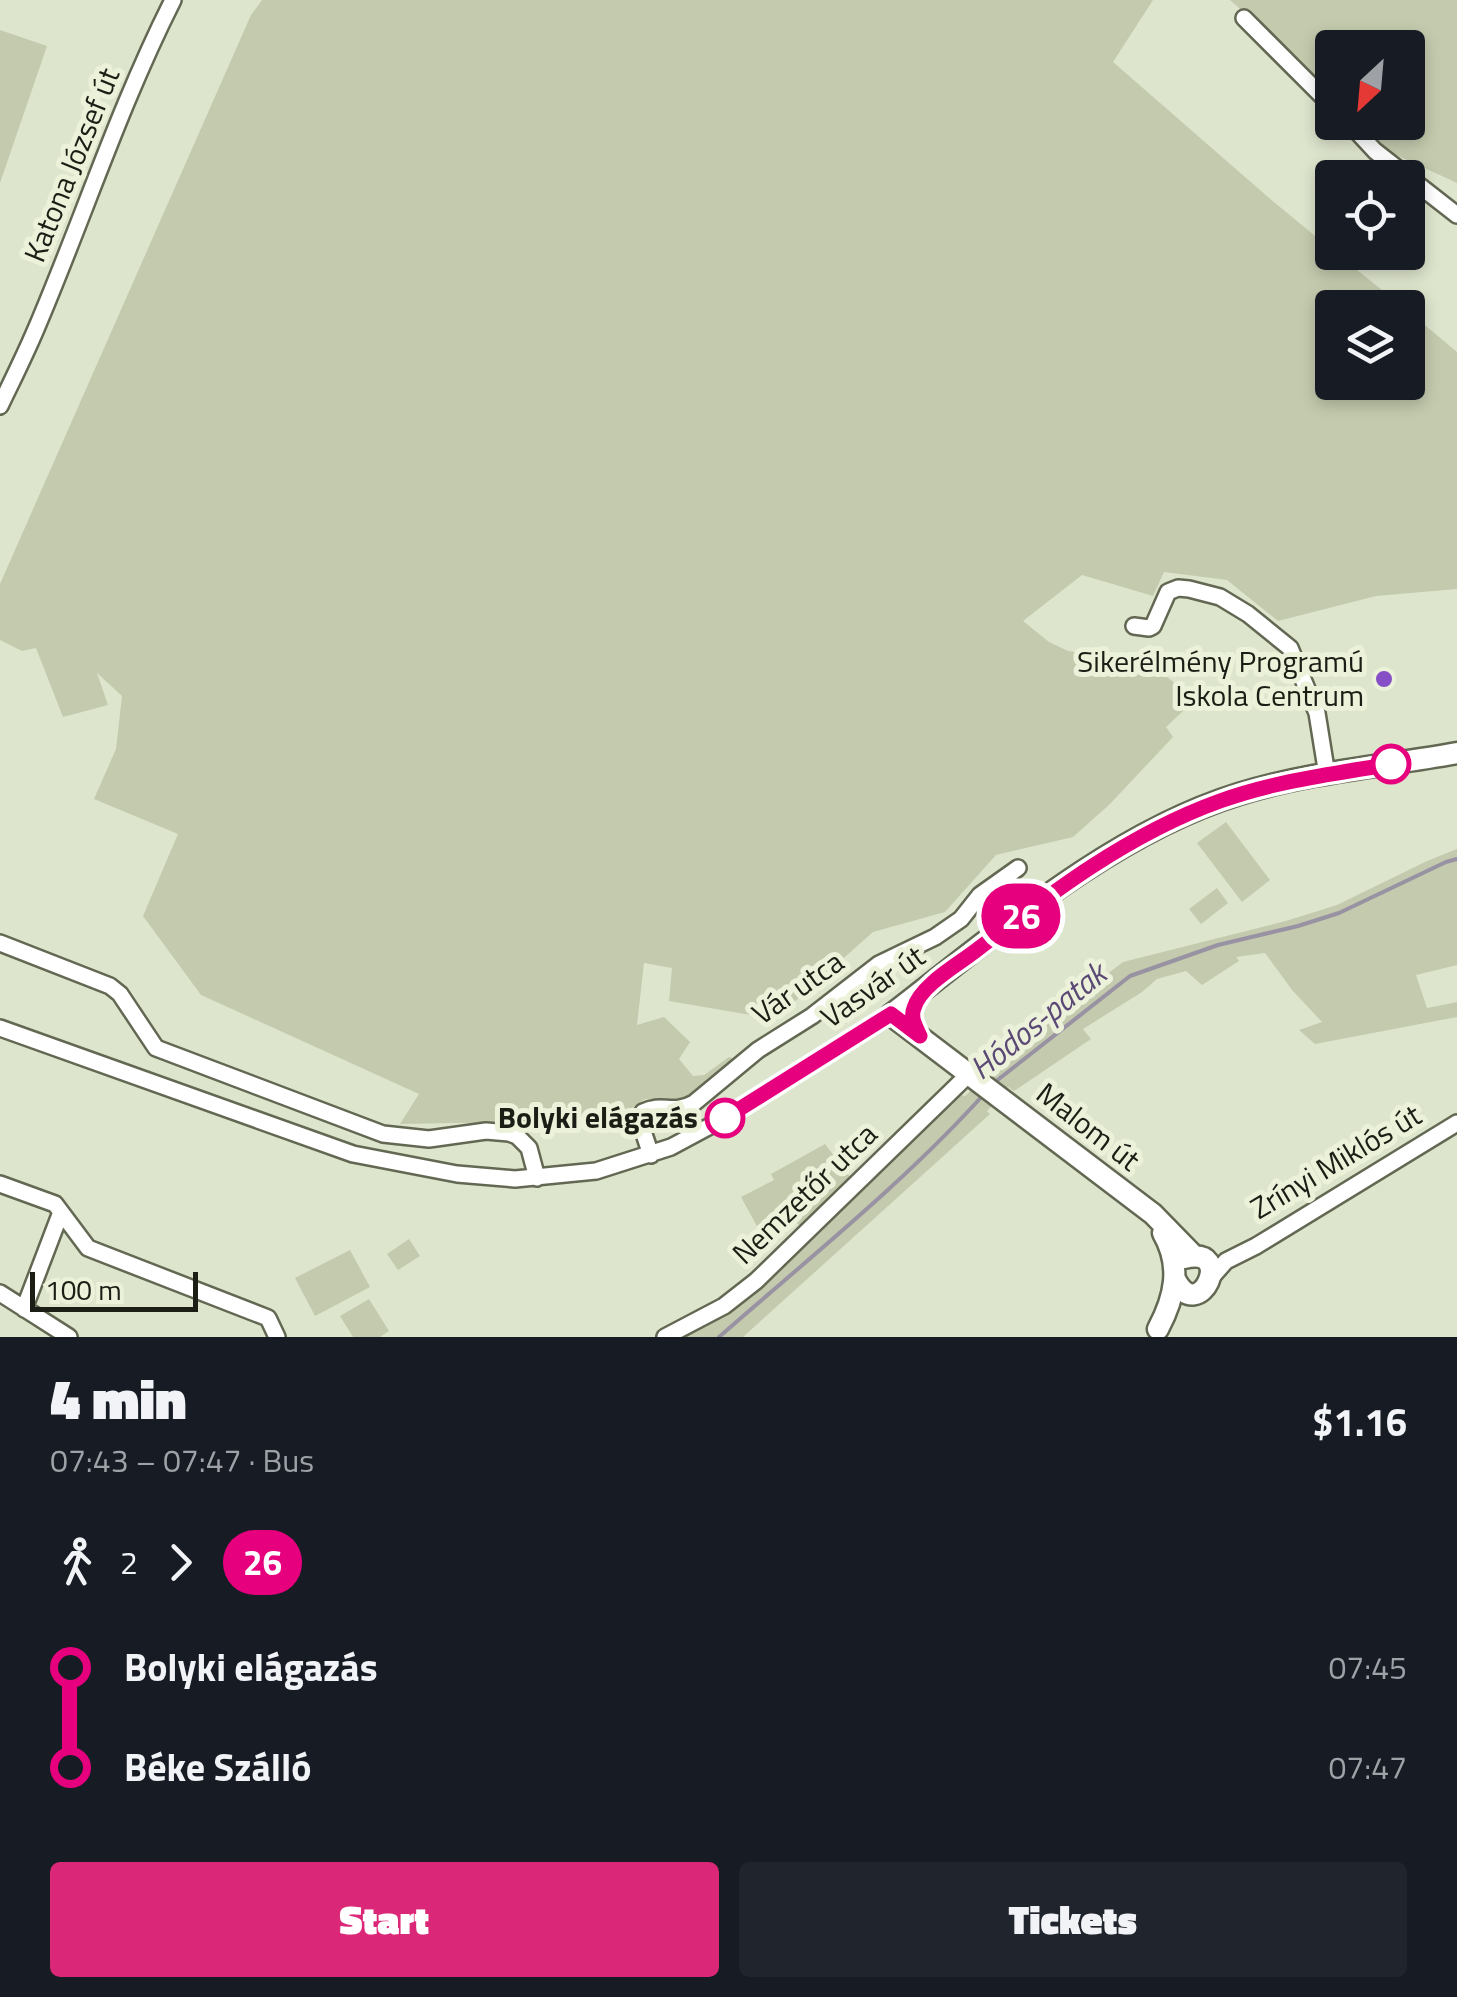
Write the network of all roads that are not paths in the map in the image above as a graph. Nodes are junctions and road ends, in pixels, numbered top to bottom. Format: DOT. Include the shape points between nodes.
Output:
graph roads {
  1 [pos="173,0"];
  2 [pos="1244,18"];
  3 [pos="1315,89"];
  4 [pos="1365,140"];
  5 [pos="1457,216"];
  6 [pos="0,406"];
  7 [pos="1134,626"];
  8 [pos="1457,753"];
  9 [pos="1327,775"];
  10 [pos="1018,868"];
  11 [pos="0,943"];
  12 [pos="928,987"];
  13 [pos="891,1014"];
  14 [pos="0,1028"];
  15 [pos="920,1036"];
  16 [pos="973,1076"];
  17 [pos="1457,1122"];
  18 [pos="650,1155"];
  19 [pos="537,1178"];
  20 [pos="0,1184"];
  21 [pos="61,1212"];
  22 [pos="1152,1214"];
  23 [pos="1245,1251"];
  24 [pos="1197,1257"];
  25 [pos="1212,1278"];
  26 [pos="1180,1280"];
  27 [pos="0,1293"];
  28 [pos="24,1309"];
  29 [pos="1155,1333"];
  30 [pos="68,1337"];
  31 [pos="277,1337"];
  32 [pos="665,1337"];
  1 -- 6 [label="street, Katona József út"];
  2 -- 3 [label="street"];
  4 -- 5 [label="street"];
  7 -- 9 [label="street" via="1153,626 1168,592 1189,589 1230,602 1284,642 1317,713"];
  8 -- 9 [label="main road, Vasvár út"];
  9 -- 12 [label="main road, Vasvár út" via="1239,794 1161,826 1079,874"];
  10 -- 18 [label="street, Vár utca" via="980,895 961,919 879,964 694,1103 642,1112"];
  11 -- 19 [label="street" via="110,986 156,1048 384,1134 429,1139 508,1132 529,1148"];
  12 -- 13 [label="main road, Vasvár út"];
  12 -- 15 [label="main road" via="912,1010"];
  13 -- 15 [label="main road, Malom út"];
  13 -- 18 [label="street, Vasvár út" via="725,1118"];
  14 -- 19 [label="street, Vasvár út" via="353,1154 471,1176"];
  15 -- 16 [label="main road, Malom út"];
  16 -- 22 [label="main road, Malom út"];
  16 -- 32 [label="street, Nemzetőr utca" via="756,1281"];
  17 -- 23 [label="street, Zrínyi Miklós út"];
  18 -- 19 [label="street, Vasvár út"];
  20 -- 21 [label="street"];
  21 -- 28 [label="street"];
  21 -- 31 [label="street" via="88,1248 268,1318"];
  22 -- 24 [label="main road, Malom út"];
  22 -- 26 [label="main road, Malom út"];
  23 -- 24 [label="street, Zrínyi Miklós út"];
  23 -- 25 [label="street, Zrínyi Miklós út"];
  24 -- 25 [label="main road"];
  24 -- 26 [label="main road" via="1182,1260"];
  25 -- 26 [label="main road" via="1204,1290"];
  26 -- 29 [label="main road"];
  27 -- 28 [label="street"];
  28 -- 30 [label="street"];
}
